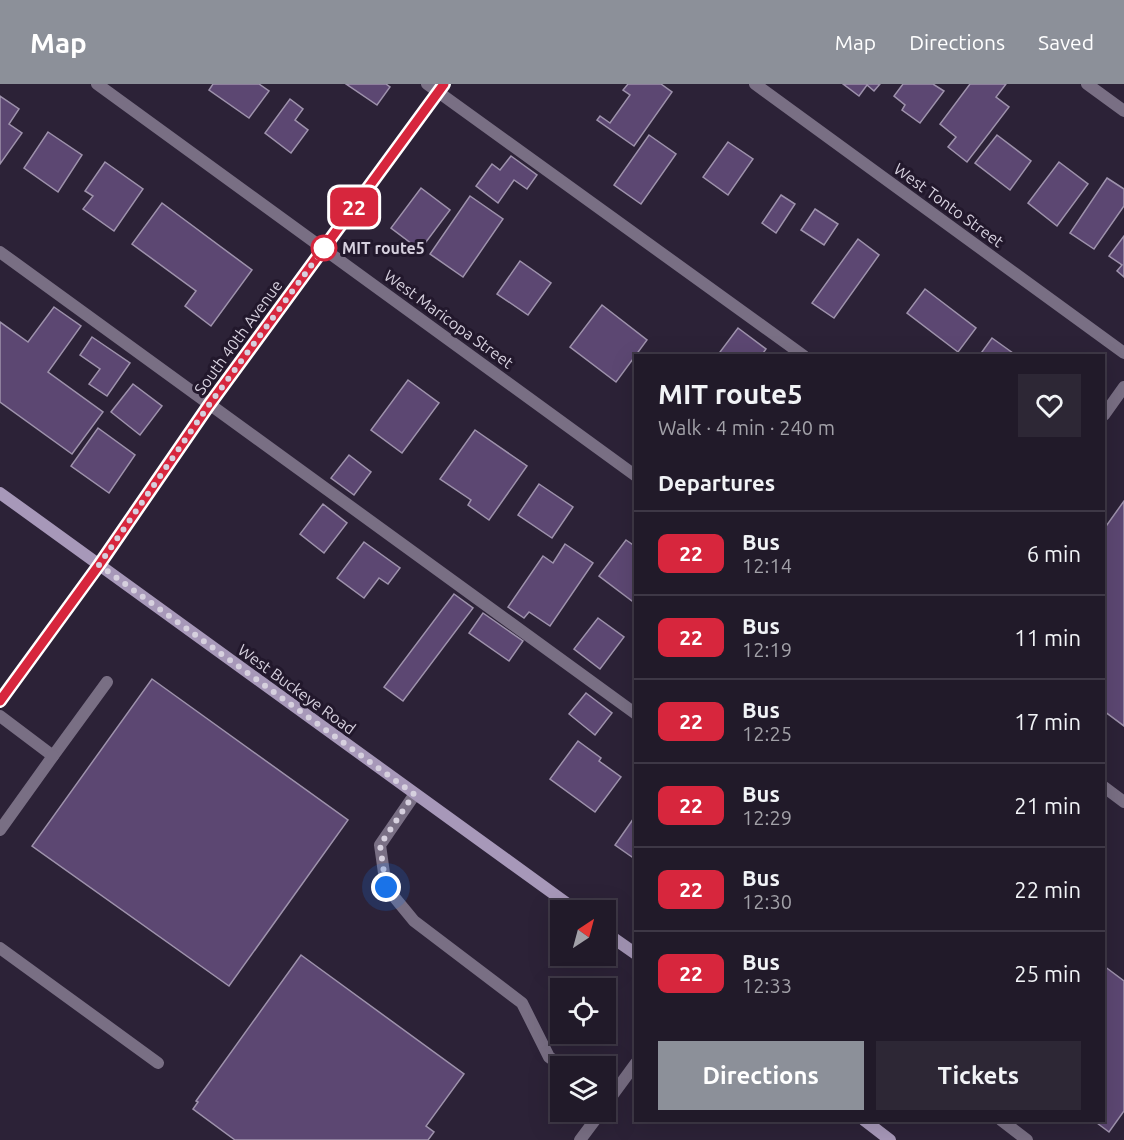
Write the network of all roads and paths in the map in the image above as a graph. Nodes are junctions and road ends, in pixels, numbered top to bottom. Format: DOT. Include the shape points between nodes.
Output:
graph roads {
  1 [pos="97,84"];
  2 [pos="427,84"];
  3 [pos="755,84"];
  4 [pos="1087,84"];
  5 [pos="441,88"];
  6 [pos="1124,111"];
  7 [pos="324,248"];
  8 [pos="0,252"];
  9 [pos="1124,353"];
  10 [pos="801,354"];
  11 [pos="1124,387"];
  12 [pos="209,405"];
  13 [pos="1105,414"];
  14 [pos="634,475"];
  15 [pos="0,494"];
  16 [pos="99,565"];
  17 [pos="107,682"];
  18 [pos="0,701"];
  19 [pos="634,713"];
  20 [pos="0,716"];
  21 [pos="53,756"];
  22 [pos="1105,788"];
  23 [pos="414,794"];
  24 [pos="1124,802"];
  25 [pos="0,830"];
  26 [pos="562,900"];
  27 [pos="616,940"];
  28 [pos="0,948"];
  29 [pos="634,953"];
  30 [pos="550,1058"];
  31 [pos="158,1063"];
  32 [pos="634,1066"];
  33 [pos="616,1089"];
  34 [pos="594,1122"];
  35 [pos="867,1122"];
  36 [pos="1004,1122"];
  37 [pos="580,1140"];
  38 [pos="890,1140"];
  39 [pos="1028,1140"];
  1 -- 7 [label="street, West Maricopa Street"];
  2 -- 5 [label="street"];
  3 -- 9 [label="street, West Tonto Street"];
  4 -- 6 [label="street"];
  5 -- 7 [label="street, South 40th Avenue"];
  5 -- 10 [label="street"];
  7 -- 12 [label="street, South 40th Avenue"];
  7 -- 14 [label="street, West Maricopa Street"];
  8 -- 12 [label="street"];
  11 -- 13 [label="street"];
  12 -- 16 [label="street, South 40th Avenue"];
  12 -- 19 [label="street"];
  15 -- 16 [label="main road, West Buckeye Road"];
  16 -- 18 [label="street, South 40th Avenue"];
  16 -- 23 [label="main road, West Buckeye Road"];
  17 -- 21 [label="street"];
  20 -- 21 [label="street"];
  21 -- 25 [label="street"];
  22 -- 24 [label="street"];
  23 -- 26 [label="main road, West Buckeye Road"];
  23 -- 30 [label="street" via="380,845 386,887 414,921 522,1003"];
  27 -- 29 [label="main road"];
  28 -- 31 [label="street"];
  32 -- 33 [label="street"];
  34 -- 37 [label="street"];
  35 -- 38 [label="main road"];
  36 -- 39 [label="street"];
}
